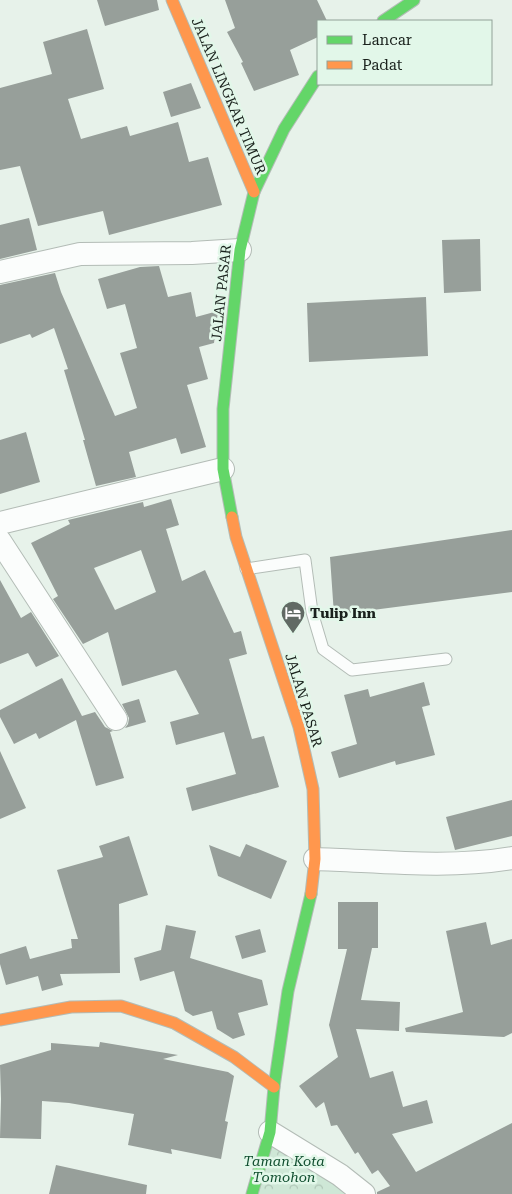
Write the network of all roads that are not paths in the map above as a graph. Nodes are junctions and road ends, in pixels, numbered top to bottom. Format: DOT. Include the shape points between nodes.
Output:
graph roads {
  1 [pos="172,0"];
  2 [pos="414,0"];
  3 [pos="384,20"];
  4 [pos="317,78"];
  5 [pos="254,192"];
  6 [pos="240,250"];
  7 [pos="0,272"];
  8 [pos="223,469"];
  9 [pos="0,523"];
  10 [pos="0,541"];
  11 [pos="246,569"];
  12 [pos="446,659"];
  13 [pos="116,719"];
  14 [pos="512,858"];
  15 [pos="315,859"];
  16 [pos="0,1020"];
  17 [pos="274,1087"];
  18 [pos="270,1132"];
  19 [pos="252,1194"];
  20 [pos="364,1194"];
  1 -- 5 [label="street, JALAN LINGKAR TIMUR"];
  2 -- 3 [label="street"];
  4 -- 5 [label="street, JALAN LINGKAR TIMUR" via="284,129"];
  5 -- 6 [label="street, JALAN PASAR"];
  6 -- 7 [label="street" via="80,254"];
  6 -- 8 [label="street, JALAN PASAR" via="223,409"];
  8 -- 9 [label="street"];
  8 -- 11 [label="street, JALAN PASAR" via="236,538"];
  10 -- 13 [label="street"];
  11 -- 12 [label="lane" via="305,560 312,612 323,649 352,670"];
  11 -- 15 [label="street, JALAN PASAR" via="301,736 313,789"];
  14 -- 15 [label="street" via="443,864"];
  15 -- 17 [label="street, JALAN PASAR" via="310,898 288,991"];
  16 -- 17 [label="street" via="71,1007 121,1006 174,1022 234,1056"];
  17 -- 18 [label="street, JALAN PASAR"];
  18 -- 19 [label="street, JALAN PASAR"];
  18 -- 20 [label="street" via="340,1174"];
}
